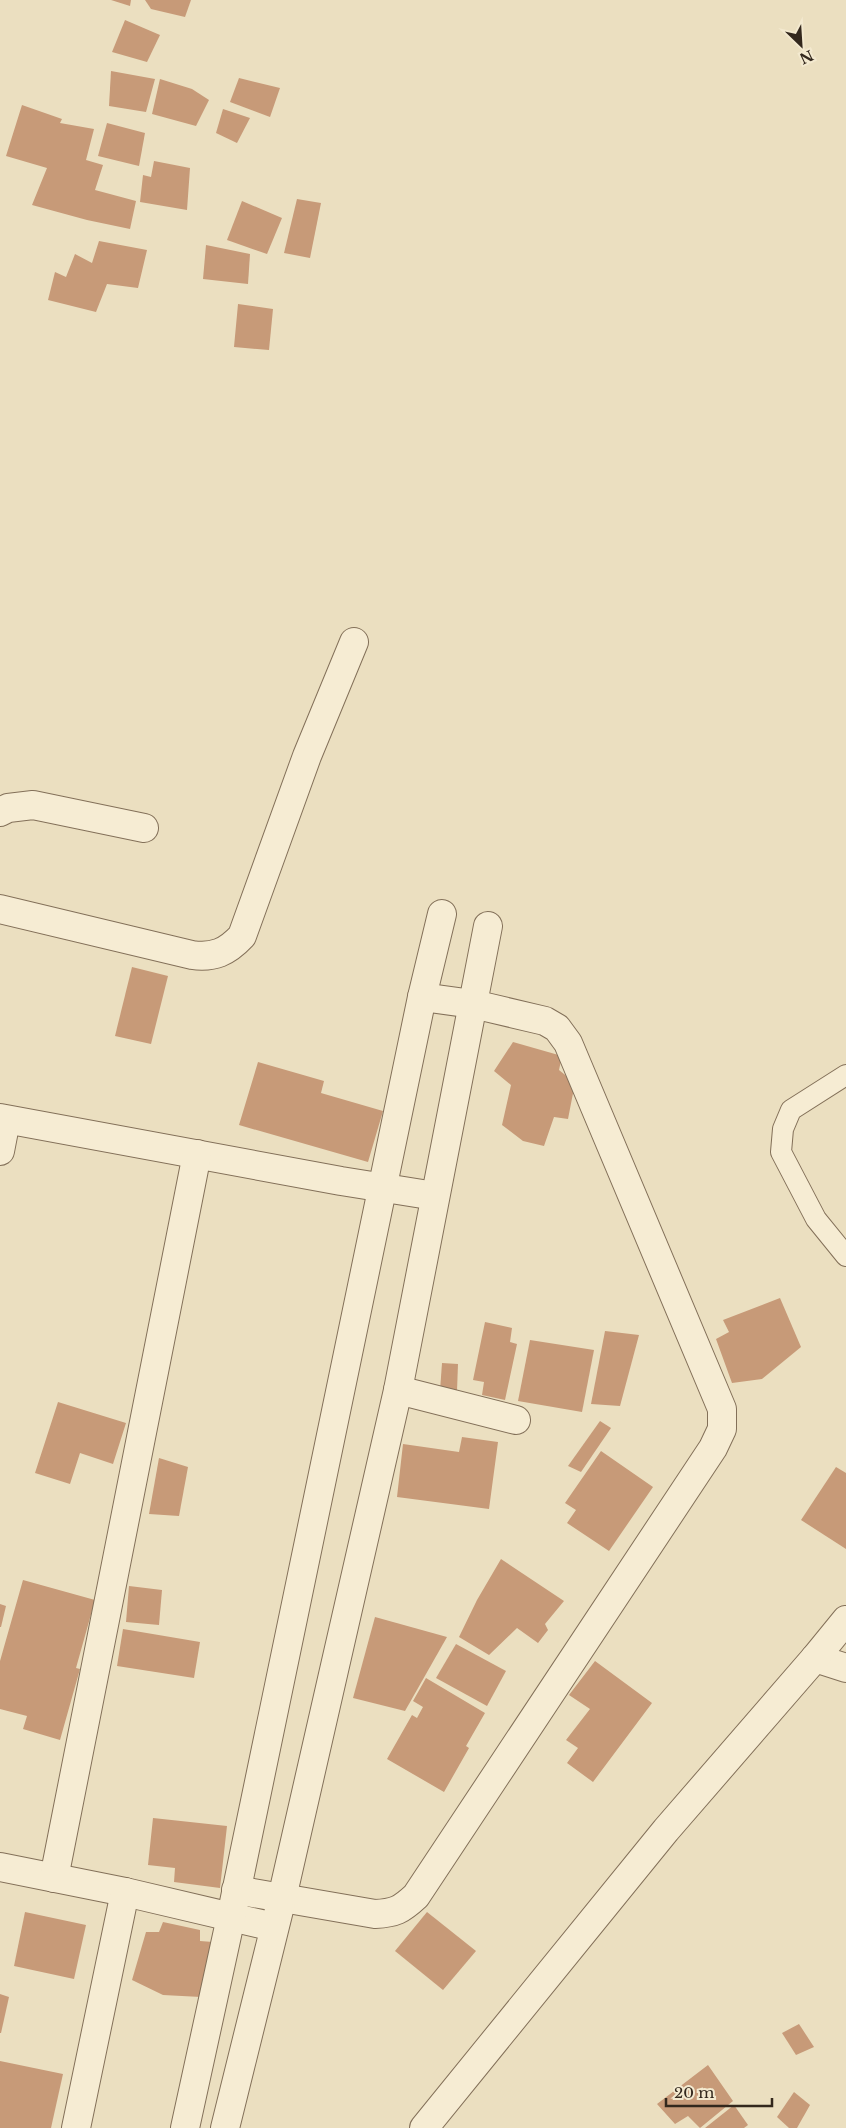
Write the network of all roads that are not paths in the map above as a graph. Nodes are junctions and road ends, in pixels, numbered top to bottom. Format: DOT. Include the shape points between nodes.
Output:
graph roads {
  1 [pos="354,642"];
  2 [pos="0,812"];
  3 [pos="144,828"];
  4 [pos="0,909"];
  5 [pos="442,914"];
  6 [pos="488,926"];
  7 [pos="422,997"];
  8 [pos="473,1004"];
  9 [pos="846,1074"];
  10 [pos="3,1119"];
  11 [pos="0,1151"];
  12 [pos="197,1154"];
  13 [pos="383,1189"];
  14 [pos="435,1196"];
  15 [pos="846,1256"];
  16 [pos="398,1390"];
  17 [pos="516,1420"];
  18 [pos="846,1620"];
  19 [pos="816,1658"];
  20 [pos="846,1668"];
  21 [pos="0,1867"];
  22 [pos="54,1878"];
  23 [pos="236,1890"];
  24 [pos="125,1892"];
  25 [pos="282,1898"];
  26 [pos="231,1917"];
  27 [pos="274,1927"];
  28 [pos="76,2128"];
  29 [pos="185,2128"];
  30 [pos="225,2128"];
  31 [pos="424,2128"];
  1 -- 4 [label="street" via="307,756 242,936 232,946 220,954 192,955"];
  2 -- 3 [label="street" via="33,805"];
  5 -- 7 [label="street"];
  6 -- 8 [label="street"];
  7 -- 8 [label="street"];
  7 -- 13 [label="street"];
  8 -- 14 [label="street"];
  8 -- 25 [label="street" via="545,1021 557,1028 568,1043 722,1409 722,1429 713,1448 416,1896 403,1909 375,1914"];
  9 -- 15 [label="lane" via="791,1110 783,1129 781,1152 816,1219"];
  10 -- 11 [label="street"];
  10 -- 12 [label="street"];
  12 -- 13 [label="street"];
  12 -- 22 [label="street"];
  13 -- 14 [label="street"];
  13 -- 23 [label="street"];
  14 -- 16 [label="street"];
  16 -- 17 [label="street"];
  16 -- 25 [label="street"];
  18 -- 19 [label="street"];
  19 -- 20 [label="street"];
  19 -- 31 [label="street" via="666,1830"];
  21 -- 22 [label="street"];
  22 -- 24 [label="street"];
  23 -- 25 [label="street"];
  23 -- 26 [label="street"];
  24 -- 26 [label="street"];
  24 -- 28 [label="street"];
  25 -- 27 [label="street"];
  26 -- 27 [label="street"];
  26 -- 29 [label="street"];
  27 -- 30 [label="street"];
}
